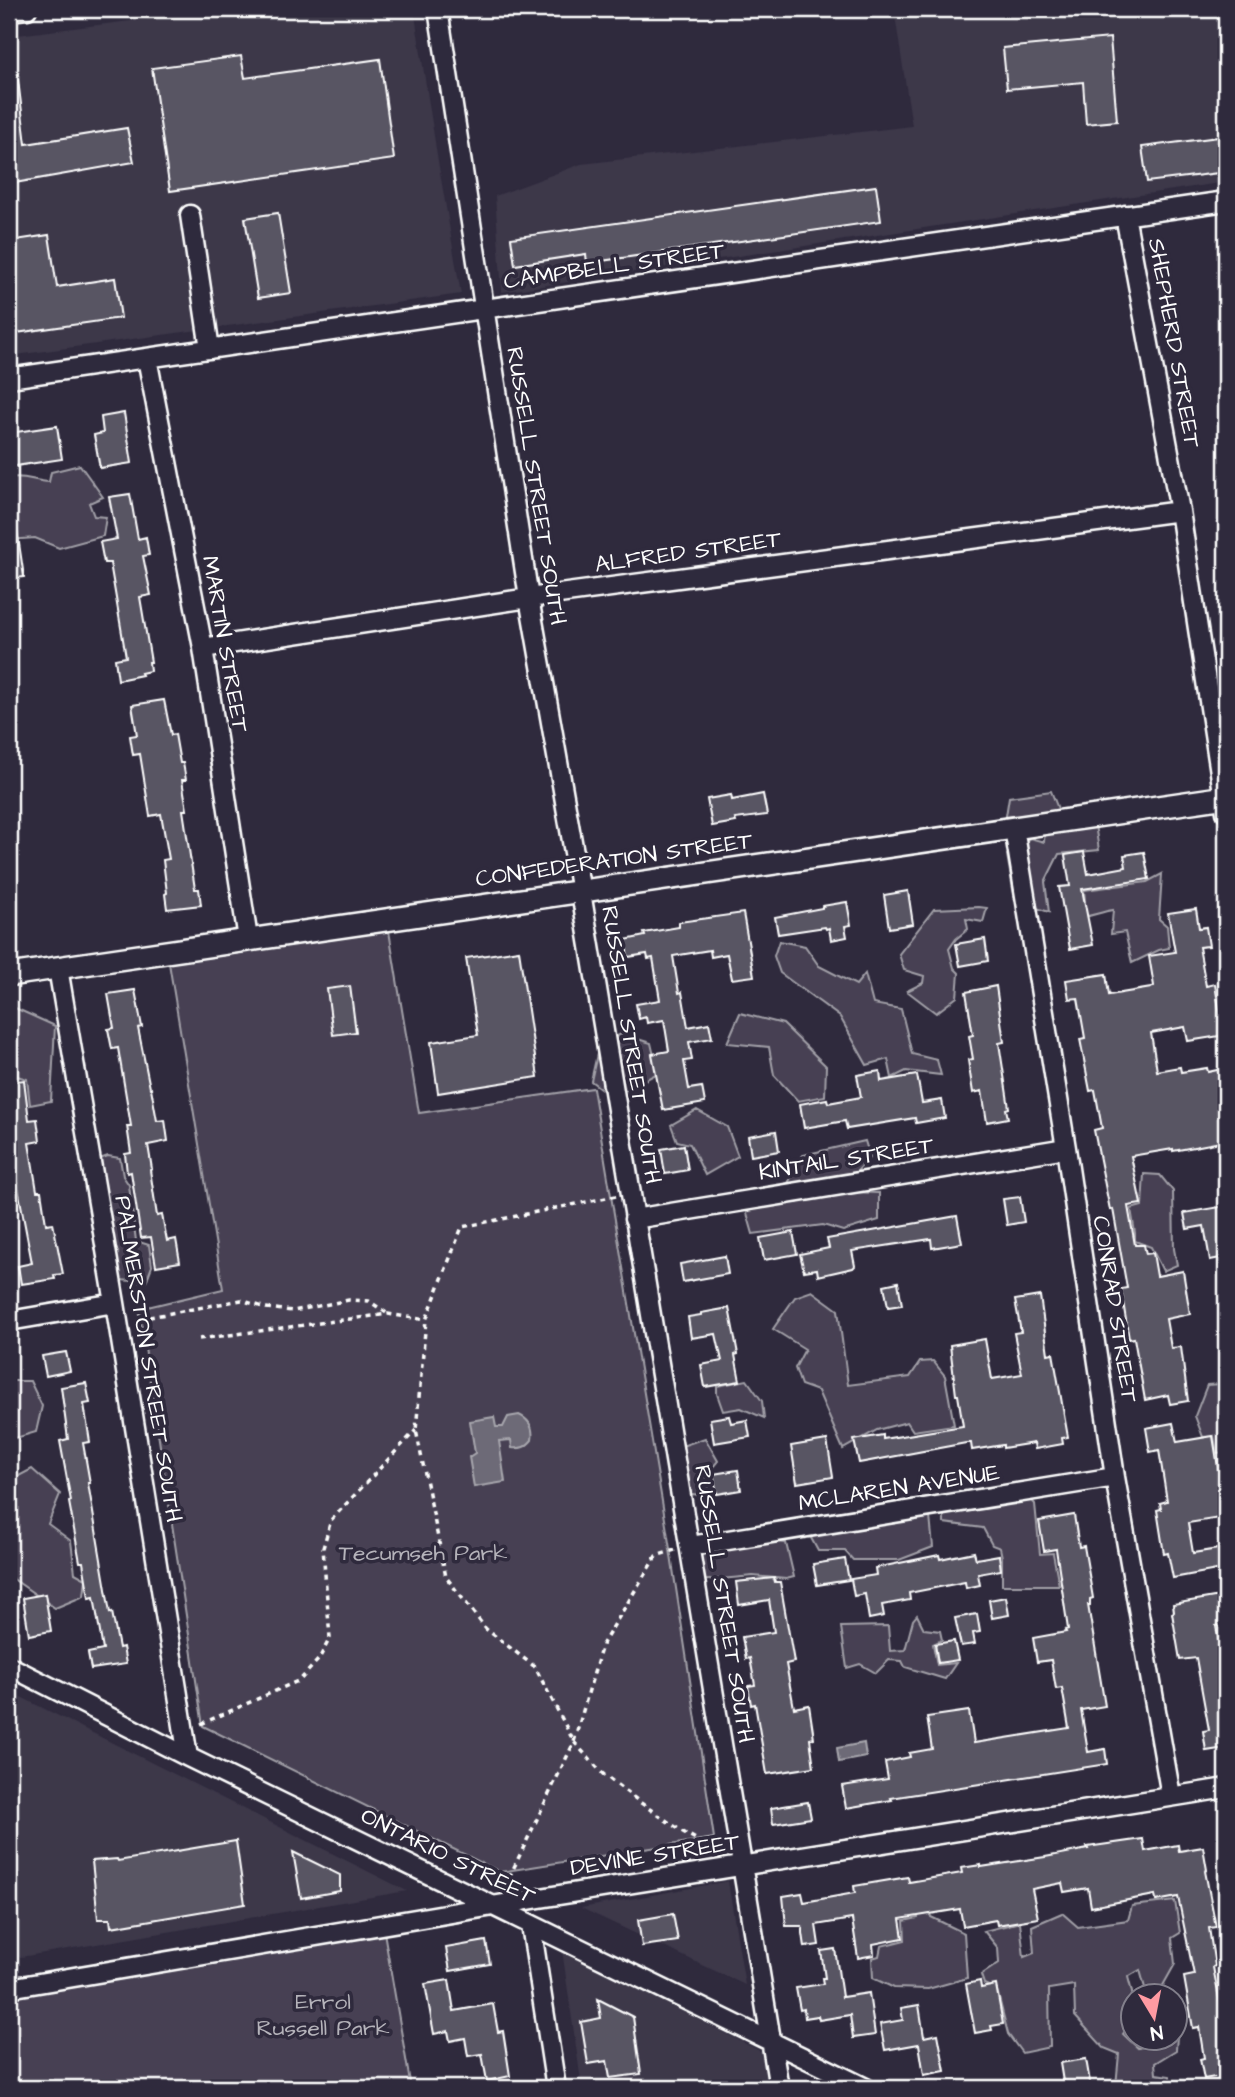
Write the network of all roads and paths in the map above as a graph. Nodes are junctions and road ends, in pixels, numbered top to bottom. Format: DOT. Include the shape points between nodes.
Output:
graph roads {
  1 [pos="27,9"];
  2 [pos="438,9"];
  3 [pos="9,12"];
  4 [pos="1226,201"];
  5 [pos="190,215"];
  6 [pos="1125,215"];
  7 [pos="483,310"];
  8 [pos="210,348"];
  9 [pos="147,358"];
  10 [pos="9,378"];
  11 [pos="1180,510"];
  12 [pos="529,598"];
  13 [pos="203,648"];
  14 [pos="1225,802"];
  15 [pos="1014,828"];
  16 [pos="581,892"];
  17 [pos="248,939"];
  18 [pos="58,968"];
  19 [pos="9,975"];
  20 [pos="1066,1147"];
  21 [pos="630,1194"];
  22 [pos="634,1219"];
  23 [pos="115,1303"];
  24 [pos="388,1314"];
  25 [pos="139,1319"];
  26 [pos="426,1320"];
  27 [pos="9,1321"];
  28 [pos="199,1339"];
  29 [pos="416,1430"];
  30 [pos="1115,1478"];
  31 [pos="691,1546"];
  32 [pos="9,1666"];
  33 [pos="200,1725"];
  34 [pos="574,1742"];
  35 [pos="188,1757"];
  36 [pos="1226,1788"];
  37 [pos="1171,1796"];
  38 [pos="742,1866"];
  39 [pos="496,1906"];
  40 [pos="531,1925"];
  41 [pos="9,1988"];
  42 [pos="772,2042"];
  43 [pos="556,2088"];
  44 [pos="779,2088"];
  45 [pos="866,2088"];
  1 -- 3 [label="street"];
  2 -- 7 [label="street, RUSSELL STREET SOUTH"];
  4 -- 6 [label="street, CAMPBELL STREET"];
  5 -- 8 [label="street"];
  6 -- 7 [label="street, CAMPBELL STREET"];
  6 -- 11 [label="street, SHEPHERD STREET"];
  7 -- 8 [label="street, CAMPBELL STREET"];
  7 -- 12 [label="street, RUSSELL STREET SOUTH"];
  8 -- 9 [label="street, CAMPBELL STREET"];
  9 -- 10 [label="street, CAMPBELL STREET"];
  9 -- 13 [label="street, MARTIN STREET"];
  11 -- 12 [label="street, ALFRED STREET"];
  11 -- 14 [label="street, SHEPHERD STREET"];
  12 -- 13 [label="street, ALFRED STREET"];
  12 -- 16 [label="street, RUSSELL STREET SOUTH"];
  13 -- 17 [label="street, MARTIN STREET"];
  14 -- 15 [label="main road, CONFEDERATION STREET"];
  15 -- 16 [label="main road, CONFEDERATION STREET"];
  15 -- 20 [label="street, CONRAD STREET"];
  16 -- 17 [label="main road, CONFEDERATION STREET"];
  16 -- 21 [label="street, RUSSELL STREET SOUTH"];
  17 -- 18 [label="main road, CONFEDERATION STREET"];
  18 -- 19 [label="main road, CONFEDERATION STREET"];
  18 -- 23 [label="street, PALMERSTON STREET SOUTH"];
  20 -- 22 [label="street, KINTAIL STREET"];
  20 -- 30 [label="street, CONRAD STREET"];
  21 -- 22 [label="street, RUSSELL STREET SOUTH"];
  21 -- 26 [label="path" via="462,1227"];
  22 -- 31 [label="street, RUSSELL STREET SOUTH"];
  23 -- 27 [label="street"];
  23 -- 35 [label="street, PALMERSTON STREET SOUTH"];
  24 -- 25 [label="path" via="369,1301 349,1300 293,1311 242,1300"];
  24 -- 26 [label="path"];
  24 -- 28 [label="path"];
  26 -- 29 [label="path"];
  29 -- 33 [label="path" via="331,1520 323,1548 330,1638 319,1659 300,1680"];
  29 -- 34 [label="path" via="446,1577 486,1629 535,1667"];
  30 -- 31 [label="street, MCLAREN AVENUE"];
  30 -- 37 [label="street, CONRAD STREET"];
  31 -- 34 [label="path" via="656,1556 602,1645"];
  31 -- 38 [label="street, RUSSELL STREET SOUTH"];
  32 -- 35 [label="street, ONTARIO STREET"];
  34 -- 38 [label="path" via="640,1804"];
  34 -- 39 [label="path"];
  35 -- 39 [label="street, ONTARIO STREET"];
  36 -- 37 [label="street, DEVINE STREET"];
  37 -- 38 [label="street, DEVINE STREET"];
  38 -- 39 [label="street, DEVINE STREET"];
  38 -- 42 [label="street, RUSSELL STREET SOUTH"];
  39 -- 40 [label="street, ONTARIO STREET"];
  39 -- 41 [label="street, DEVINE STREET"];
  40 -- 42 [label="street, ONTARIO STREET"];
  40 -- 43 [label="street"];
  42 -- 44 [label="street, RUSSELL STREET SOUTH"];
  42 -- 45 [label="street, ONTARIO STREET"];
}
